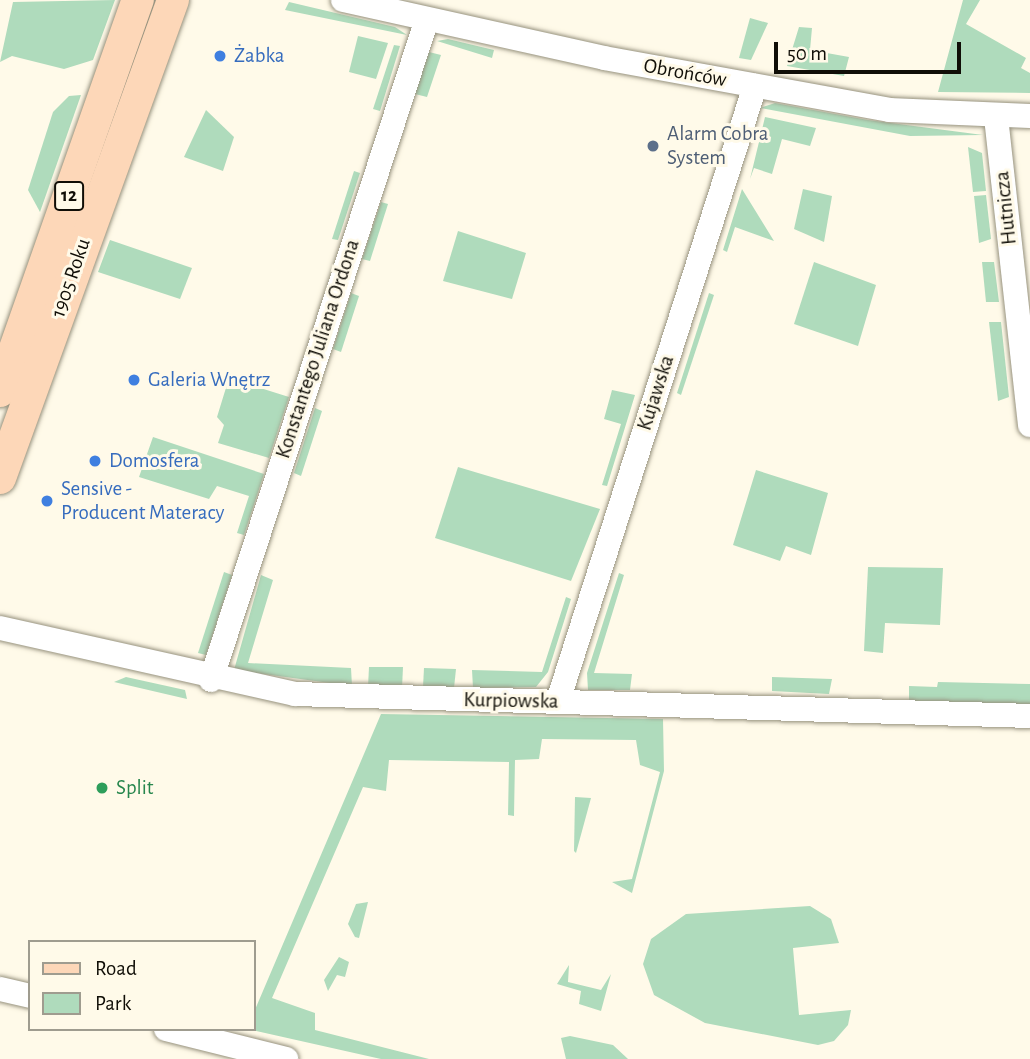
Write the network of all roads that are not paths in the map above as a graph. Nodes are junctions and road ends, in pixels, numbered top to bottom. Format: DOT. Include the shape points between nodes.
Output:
graph roads {
  1 [pos="138,0"];
  2 [pos="173,0"];
  3 [pos="343,0"];
  4 [pos="427,19"];
  5 [pos="755,86"];
  6 [pos="1030,116"];
  7 [pos="996,117"];
  8 [pos="0,391"];
  9 [pos="1030,425"];
  10 [pos="0,478"];
  11 [pos="0,628"];
  12 [pos="211,680"];
  13 [pos="558,701"];
  14 [pos="1030,716"];
  15 [pos="0,989"];
  16 [pos="28,996"];
  17 [pos="174,1031"];
  18 [pos="286,1059"];
  1 -- 8 [label="main road, 1905 Roku / 12"];
  2 -- 10 [label="main road, 1905 Roku / 12"];
  3 -- 4 [label="street, Obrońców"];
  4 -- 5 [label="street, Obrońców"];
  4 -- 12 [label="street, Konstantego Juliana Ordona"];
  5 -- 7 [label="street, Obrońców" via="908,113"];
  5 -- 13 [label="street, Kujawska"];
  6 -- 7 [label="street, Obrońców"];
  7 -- 9 [label="street, Hutnicza"];
  11 -- 12 [label="street, Kurpiowska"];
  12 -- 13 [label="street, Kurpiowska" via="295,694"];
  13 -- 14 [label="street, Kurpiowska"];
  15 -- 16 [label="street"];
  17 -- 18 [label="street"];
}
